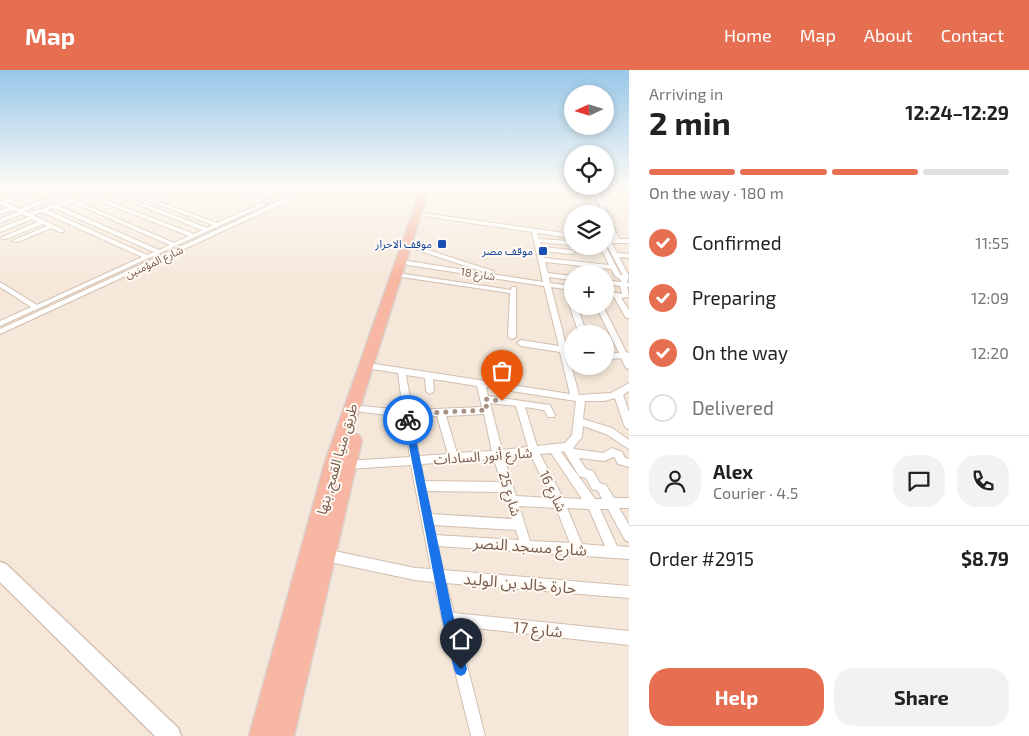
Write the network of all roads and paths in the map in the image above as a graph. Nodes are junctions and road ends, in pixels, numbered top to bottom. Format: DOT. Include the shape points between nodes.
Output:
graph roads {
  1 [pos="29,217"];
  2 [pos="33,217"];
  3 [pos="58,217"];
  4 [pos="78,217"];
  5 [pos="95,217"];
  6 [pos="113,217"];
  7 [pos="145,217"];
  8 [pos="174,217"];
  9 [pos="195,217"];
  10 [pos="234,217"];
  11 [pos="249,217"];
  12 [pos="416,217"];
  13 [pos="423,217"];
  14 [pos="445,217"];
  15 [pos="607,217"];
  16 [pos="87,221"];
  17 [pos="43,222"];
  18 [pos="76,225"];
  19 [pos="216,225"];
  20 [pos="52,226"];
  21 [pos="0,230"];
  22 [pos="207,230"];
  23 [pos="534,230"];
  24 [pos="62,231"];
  25 [pos="564,234"];
  26 [pos="194,236"];
  27 [pos="4,238"];
  28 [pos="536,240"];
  29 [pos="14,241"];
  30 [pos="614,242"];
  31 [pos="617,242"];
  32 [pos="629,242"];
  33 [pos="564,243"];
  34 [pos="175,244"];
  35 [pos="539,249"];
  36 [pos="564,251"];
  37 [pos="159,252"];
  38 [pos="573,255"];
  39 [pos="615,255"];
  40 [pos="629,256"];
  41 [pos="147,257"];
  42 [pos="542,260"];
  43 [pos="408,262"];
  44 [pos="574,263"];
  45 [pos="593,265"];
  46 [pos="614,268"];
  47 [pos="545,275"];
  48 [pos="498,277"];
  49 [pos="564,277"];
  50 [pos="0,284"];
  51 [pos="625,284"];
  52 [pos="548,285"];
  53 [pos="564,287"];
  54 [pos="616,295"];
  55 [pos="628,297"];
  56 [pos="36,307"];
  57 [pos="605,315"];
  58 [pos="629,316"];
  59 [pos="0,324"];
  60 [pos="0,332"];
  61 [pos="512,337"];
  62 [pos="520,343"];
  63 [pos="564,350"];
  64 [pos="626,355"];
  65 [pos="629,366"];
  66 [pos="375,367"];
  67 [pos="402,372"];
  68 [pos="573,375"];
  69 [pos="428,376"];
  70 [pos="482,384"];
  71 [pos="629,386"];
  72 [pos="430,391"];
  73 [pos="618,394"];
  74 [pos="578,398"];
  75 [pos="519,403"];
  76 [pos="486,404"];
  77 [pos="362,409"];
  78 [pos="440,412"];
  79 [pos="407,414"];
  80 [pos="551,415"];
  81 [pos="578,421"];
  82 [pos="629,425"];
  83 [pos="629,445"];
  84 [pos="554,450"];
  85 [pos="569,450"];
  86 [pos="534,453"];
  87 [pos="498,456"];
  88 [pos="454,458"];
  89 [pos="415,460"];
  90 [pos="629,463"];
  91 [pos="346,464"];
  92 [pos="420,486"];
  93 [pos="508,487"];
  94 [pos="512,501"];
  95 [pos="610,502"];
  96 [pos="629,502"];
  97 [pos="560,503"];
  98 [pos="592,504"];
  99 [pos="427,519"];
  100 [pos="520,525"];
  101 [pos="629,536"];
  102 [pos="431,540"];
  103 [pos="526,546"];
  104 [pos="578,549"];
  105 [pos="614,552"];
  106 [pos="629,553"];
  107 [pos="323,554"];
  108 [pos="0,570"];
  109 [pos="439,576"];
  110 [pos="629,592"];
  111 [pos="448,619"];
  112 [pos="629,638"];
  113 [pos="266,733"];
  114 [pos="170,736"];
  115 [pos="478,736"];
  1 -- 21 [label="street"];
  2 -- 17 [label="street"];
  3 -- 18 [label="street"];
  4 -- 16 [label="street"];
  5 -- 16 [label="street"];
  6 -- 34 [label="street"];
  7 -- 26 [label="street"];
  8 -- 22 [label="street"];
  9 -- 19 [label="street"];
  10 -- 19 [label="street, شارع المؤمنين"];
  11 -- 60 [label="street, شارع المؤمنين"];
  12 -- 113 [label="highway, طريق منيا القمح, بنها" via="334,462"];
  13 -- 43 [label="highway, طريق منيا القمح, بنها"];
  14 -- 23 [label="street"];
  15 -- 31 [label="street"];
  16 -- 18 [label="street"];
  16 -- 37 [label="street"];
  17 -- 20 [label="street"];
  17 -- 27 [label="street"];
  18 -- 41 [label="street"];
  19 -- 22 [label="street, شارع المؤمنين"];
  20 -- 24 [label="street"];
  20 -- 29 [label="street"];
  22 -- 26 [label="street, شارع المؤمنين"];
  23 -- 25 [label="street"];
  23 -- 28 [label="street"];
  26 -- 34 [label="street, شارع المؤمنين"];
  28 -- 33 [label="street"];
  28 -- 35 [label="street"];
  30 -- 31 [label="street"];
  31 -- 32 [label="street"];
  34 -- 37 [label="street, شارع المؤمنين"];
  35 -- 36 [label="street"];
  35 -- 42 [label="street"];
  37 -- 41 [label="street, شارع المؤمنين"];
  38 -- 44 [label="street"];
  39 -- 40 [label="street"];
  39 -- 51 [label="street" via="626,276"];
  41 -- 56 [label="street, شارع المؤمنين"];
  42 -- 44 [label="street"];
  42 -- 47 [label="street"];
  43 -- 48 [label="street, شارع 18"];
  43 -- 48 [label="street" via="484,269"];
  43 -- 61 [label="street" via="514,290"];
  43 -- 66 [label="highway, طريق منيا القمح, بنها"];
  44 -- 45 [label="street"];
  46 -- 51 [label="street"];
  47 -- 49 [label="street"];
  47 -- 52 [label="street"];
  48 -- 52 [label="street, شارع 18"];
  50 -- 56 [label="street"];
  51 -- 55 [label="street"];
  52 -- 53 [label="street, شارع 18"];
  52 -- 63 [label="street"];
  54 -- 55 [label="street"];
  54 -- 58 [label="street"];
  56 -- 59 [label="street, شارع المؤمنين"];
  57 -- 64 [label="street"];
  62 -- 63 [label="street"];
  64 -- 65 [label="street"];
  66 -- 67 [label="street"];
  66 -- 77 [label="highway, طريق منيا القمح, بنها"];
  67 -- 69 [label="street"];
  67 -- 79 [label="street"];
  68 -- 74 [label="street"];
  69 -- 70 [label="street"];
  69 -- 72 [label="street"];
  70 -- 74 [label="street"];
  70 -- 76 [label="street, شارع 25"];
  71 -- 73 [label="street"];
  73 -- 74 [label="street"];
  73 -- 82 [label="street"];
  74 -- 81 [label="street"];
  75 -- 76 [label="street"];
  75 -- 80 [label="street" via="548,407"];
  75 -- 86 [label="street, شارع 16"];
  76 -- 78 [label="street"];
  76 -- 87 [label="street, شارع 25"];
  77 -- 79 [label="street"];
  77 -- 91 [label="highway, طريق منيا القمح, بنها"];
  78 -- 79 [label="street"];
  78 -- 88 [label="street"];
  79 -- 89 [label="street"];
  81 -- 83 [label="street" via="609,431"];
  81 -- 85 [label="street" via="577,436"];
  84 -- 85 [label="street, شارع أنور السادات"];
  84 -- 86 [label="street, شارع أنور السادات"];
  84 -- 98 [label="street"];
  85 -- 90 [label="street, شارع أنور السادات" via="604,457 612,452 619,455 621,461"];
  85 -- 95 [label="street" via="583,474 589,475 596,486 602,488"];
  86 -- 87 [label="street, شارع أنور السادات"];
  86 -- 97 [label="street, شارع 16"];
  87 -- 88 [label="street, شارع أنور السادات"];
  87 -- 93 [label="street, شارع 25"];
  88 -- 89 [label="street, شارع أنور السادات"];
  89 -- 91 [label="street, شارع أنور السادات"];
  89 -- 92 [label="street"];
  91 -- 107 [label="highway, طريق منيا القمح, بنها"];
  92 -- 93 [label="street"];
  92 -- 99 [label="street"];
  93 -- 94 [label="street, شارع 25"];
  94 -- 97 [label="street"];
  94 -- 100 [label="street, شارع 25"];
  95 -- 96 [label="street"];
  95 -- 98 [label="street"];
  95 -- 101 [label="street"];
  97 -- 98 [label="street"];
  97 -- 104 [label="street, شارع 16"];
  98 -- 105 [label="street"];
  99 -- 100 [label="street"];
  99 -- 102 [label="street"];
  100 -- 103 [label="street, شارع 25"];
  102 -- 103 [label="street, شارع مسجد النصر"];
  102 -- 109 [label="street"];
  103 -- 104 [label="street, شارع مسجد النصر"];
  104 -- 105 [label="street, شارع مسجد النصر"];
  105 -- 106 [label="street, شارع مسجد النصر"];
  107 -- 109 [label="street, حارة خالد بن الوليد"];
  107 -- 113 [label="highway, طريق منيا القمح, بنها"];
  108 -- 114 [label="street"];
  109 -- 110 [label="street, حارة خالد بن الوليد"];
  109 -- 111 [label="street"];
  111 -- 112 [label="street, شارع 17"];
  111 -- 115 [label="street"];
}
